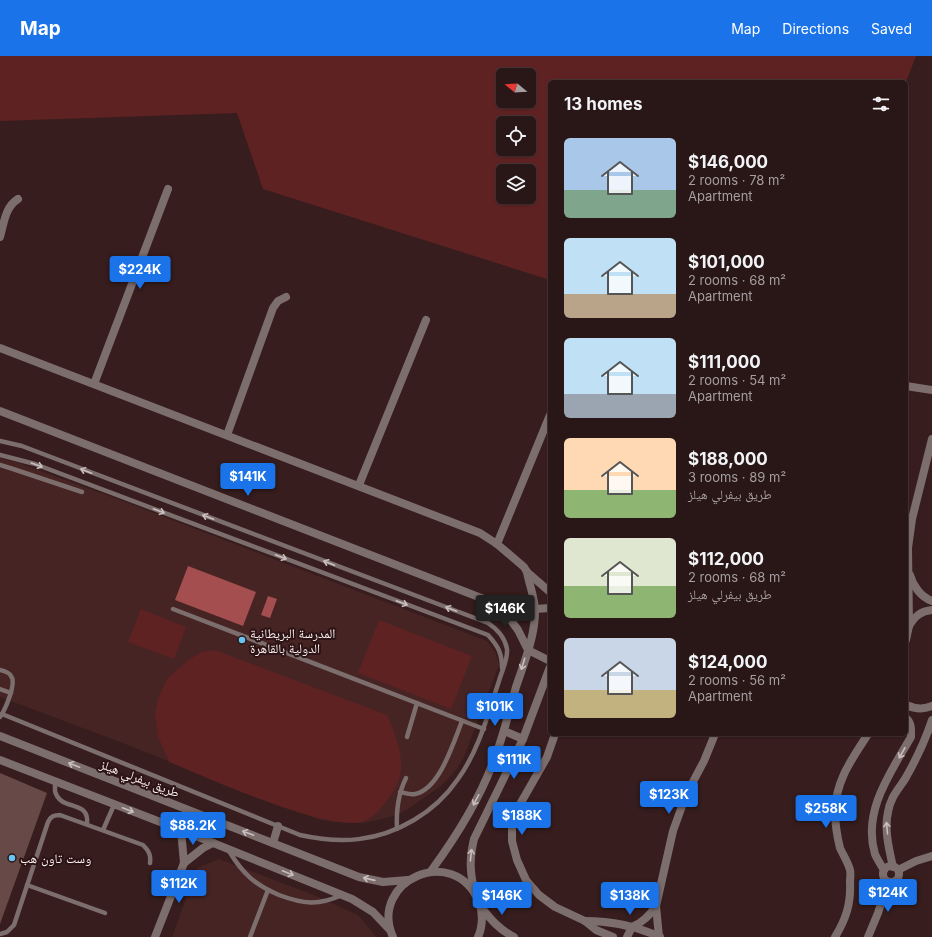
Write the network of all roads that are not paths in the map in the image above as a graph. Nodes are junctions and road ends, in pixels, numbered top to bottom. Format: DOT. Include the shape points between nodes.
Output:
graph roads {
  1 [pos="168,189"];
  2 [pos="18,199"];
  3 [pos="0,237"];
  4 [pos="286,297"];
  5 [pos="426,320"];
  6 [pos="0,348"];
  7 [pos="94,384"];
  8 [pos="908,386"];
  9 [pos="932,390"];
  10 [pos="0,411"];
  11 [pos="548,420"];
  12 [pos="227,435"];
  13 [pos="932,439"];
  14 [pos="0,441"];
  15 [pos="0,454"];
  16 [pos="0,465"];
  17 [pos="359,486"];
  18 [pos="82,492"];
  19 [pos="497,544"];
  20 [pos="909,569"];
  21 [pos="527,572"];
  22 [pos="548,590"];
  23 [pos="489,601"];
  24 [pos="932,601"];
  25 [pos="548,608"];
  26 [pos="173,609"];
  27 [pos="535,609"];
  28 [pos="932,610"];
  29 [pos="909,626"];
  30 [pos="494,627"];
  31 [pos="908,631"];
  32 [pos="488,635"];
  33 [pos="505,641"];
  34 [pos="497,647"];
  35 [pos="528,650"];
  36 [pos="548,660"];
  37 [pos="0,670"];
  38 [pos="502,670"];
  39 [pos="548,672"];
  40 [pos="0,689"];
  41 [pos="11,693"];
  42 [pos="417,703"];
  43 [pos="932,706"];
  44 [pos="908,707"];
  45 [pos="1,716"];
  46 [pos="908,719"];
  47 [pos="932,720"];
  48 [pos="462,721"];
  49 [pos="484,729"];
  50 [pos="504,731"];
  51 [pos="0,736"];
  52 [pos="554,736"];
  53 [pos="714,736"];
  54 [pos="867,736"];
  55 [pos="407,737"];
  56 [pos="523,739"];
  57 [pos="0,760"];
  58 [pos="406,778"];
  59 [pos="55,782"];
  60 [pos="400,792"];
  61 [pos="114,805"];
  62 [pos="87,824"];
  63 [pos="278,826"];
  64 [pos="397,829"];
  65 [pos="103,830"];
  66 [pos="181,830"];
  67 [pos="213,843"];
  68 [pos="272,843"];
  69 [pos="228,849"];
  70 [pos="932,856"];
  71 [pos="150,863"];
  72 [pos="184,863"];
  73 [pos="895,868"];
  74 [pos="884,870"];
  75 [pos="431,871"];
  76 [pos="408,880"];
  77 [pos="888,882"];
  78 [pos="27,885"];
  79 [pos="268,890"];
  80 [pos="475,894"];
  81 [pos="342,895"];
  82 [pos="656,906"];
  83 [pos="481,907"];
  84 [pos="105,914"];
  85 [pos="585,921"];
  86 [pos="632,927"];
  87 [pos="0,934"];
  88 [pos="391,934"];
  89 [pos="154,937"];
  90 [pos="250,937"];
  91 [pos="478,937"];
  92 [pos="514,937"];
  93 [pos="613,937"];
  94 [pos="627,937"];
  95 [pos="660,937"];
  96 [pos="835,937"];
  97 [pos="868,937"];
  1 -- 7 [label="street"];
  2 -- 3 [label="street" via="7,210"];
  4 -- 12 [label="street" via="273,308"];
  5 -- 17 [label="street"];
  6 -- 7 [label="street"];
  7 -- 12 [label="street"];
  8 -- 9 [label="street"];
  10 -- 23 [label="street"];
  11 -- 19 [label="street"];
  12 -- 17 [label="street"];
  13 -- 20 [label="street" via="912,519 908,548"];
  30 -- 14 [label="lane, one-way" via="22,446"];
  15 -- 32 [label="lane, one-way" via="35,464"];
  16 -- 18 [label="lane"];
  17 -- 19 [label="street" via="480,533"];
  19 -- 21 [label="street"];
  20 -- 24 [label="street" via="912,581 919,591"];
  20 -- 29 [label="street"];
  21 -- 22 [label="street"];
  21 -- 27 [label="street"];
  23 -- 27 [label="street"];
  23 -- 35 [label="street" via="506,614"];
  25 -- 27 [label="street"];
  26 -- 42 [label="lane"];
  27 -- 35 [label="street"];
  28 -- 29 [label="street" via="921,612"];
  29 -- 31 [label="street"];
  30 -- 32 [label="lane"];
  30 -- 33 [label="lane"];
  32 -- 34 [label="lane"];
  33 -- 34 [label="lane"];
  33 -- 38 [label="lane" via="507,656"];
  34 -- 38 [label="lane" via="502,658"];
  35 -- 36 [label="street"];
  35 -- 50 [label="street, one-way"];
  37 -- 41 [label="lane" via="11,675"];
  38 -- 49 [label="lane"];
  39 -- 56 [label="street"];
  40 -- 41 [label="lane"];
  41 -- 45 [label="lane"];
  42 -- 48 [label="lane"];
  42 -- 55 [label="lane"];
  43 -- 44 [label="street" via="917,709"];
  45 -- 63 [label="lane"];
  46 -- 74 [label="street, one-way" via="912,728 911,737 879,794 872,823 875,854"];
  73 -- 47 [label="street, one-way" via="889,850 886,823 888,811 891,800 917,756"];
  48 -- 49 [label="lane"];
  48 -- 60 [label="lane" via="450,754 435,779 419,793"];
  49 -- 64 [label="lane" via="469,761 446,795 415,820"];
  50 -- 56 [label="street"];
  50 -- 75 [label="street, one-way" via="478,796 450,846"];
  68 -- 51 [label="street, طريق بيفرلي هيلز, one-way"];
  52 -- 85 [label="street" via="547,757 515,813 512,841 526,880 539,895 554,907"];
  53 -- 82 [label="street" via="686,795 673,831"];
  54 -- 96 [label="street" via="842,776 835,811 840,847 850,871 851,897 844,922"];
  80 -- 56 [label="street, one-way" via="470,873 474,839"];
  57 -- 59 [label="street"];
  58 -- 60 [label="lane"];
  59 -- 61 [label="street"];
  59 -- 62 [label="lane" via="55,791 61,801 84,810 88,817"];
  60 -- 64 [label="lane"];
  61 -- 65 [label="lane"];
  61 -- 66 [label="street, one-way"];
  62 -- 65 [label="lane"];
  62 -- 78 [label="lane" via="60,815 50,818"];
  63 -- 64 [label="lane" via="300,835 339,841 359,840"];
  63 -- 68 [label="street"];
  65 -- 71 [label="lane" via="143,845 151,857"];
  66 -- 67 [label="street"];
  66 -- 72 [label="street"];
  67 -- 69 [label="street"];
  67 -- 72 [label="street"];
  76 -- 68 [label="street, طريق بيفرلي هيلز, one-way" via="371,880"];
  69 -- 79 [label="lane" via="248,876"];
  69 -- 81 [label="street, one-way"];
  70 -- 73 [label="street"];
  72 -- 89 [label="street"];
  73 -- 74 [label="street" via="886,867"];
  73 -- 77 [label="street" via="899,876 897,880"];
  74 -- 77 [label="street" via="883,877"];
  75 -- 76 [label="street"];
  75 -- 80 [label="street" via="456,876 467,883"];
  76 -- 88 [label="street" via="391,902 388,916"];
  77 -- 97 [label="street"];
  78 -- 84 [label="lane"];
  78 -- 87 [label="lane" via="14,925 7,932"];
  79 -- 81 [label="lane" via="307,903 324,902"];
  79 -- 90 [label="lane"];
  80 -- 83 [label="street"];
  81 -- 88 [label="street" via="368,908"];
  82 -- 86 [label="street" via="650,915"];
  82 -- 95 [label="street"];
  83 -- 91 [label="street" via="482,921"];
  83 -- 92 [label="street" via="492,922"];
  85 -- 86 [label="street" via="601,921"];
  85 -- 93 [label="street" via="596,930"];
  86 -- 94 [label="street"];
  86 -- 95 [label="street"];
}
